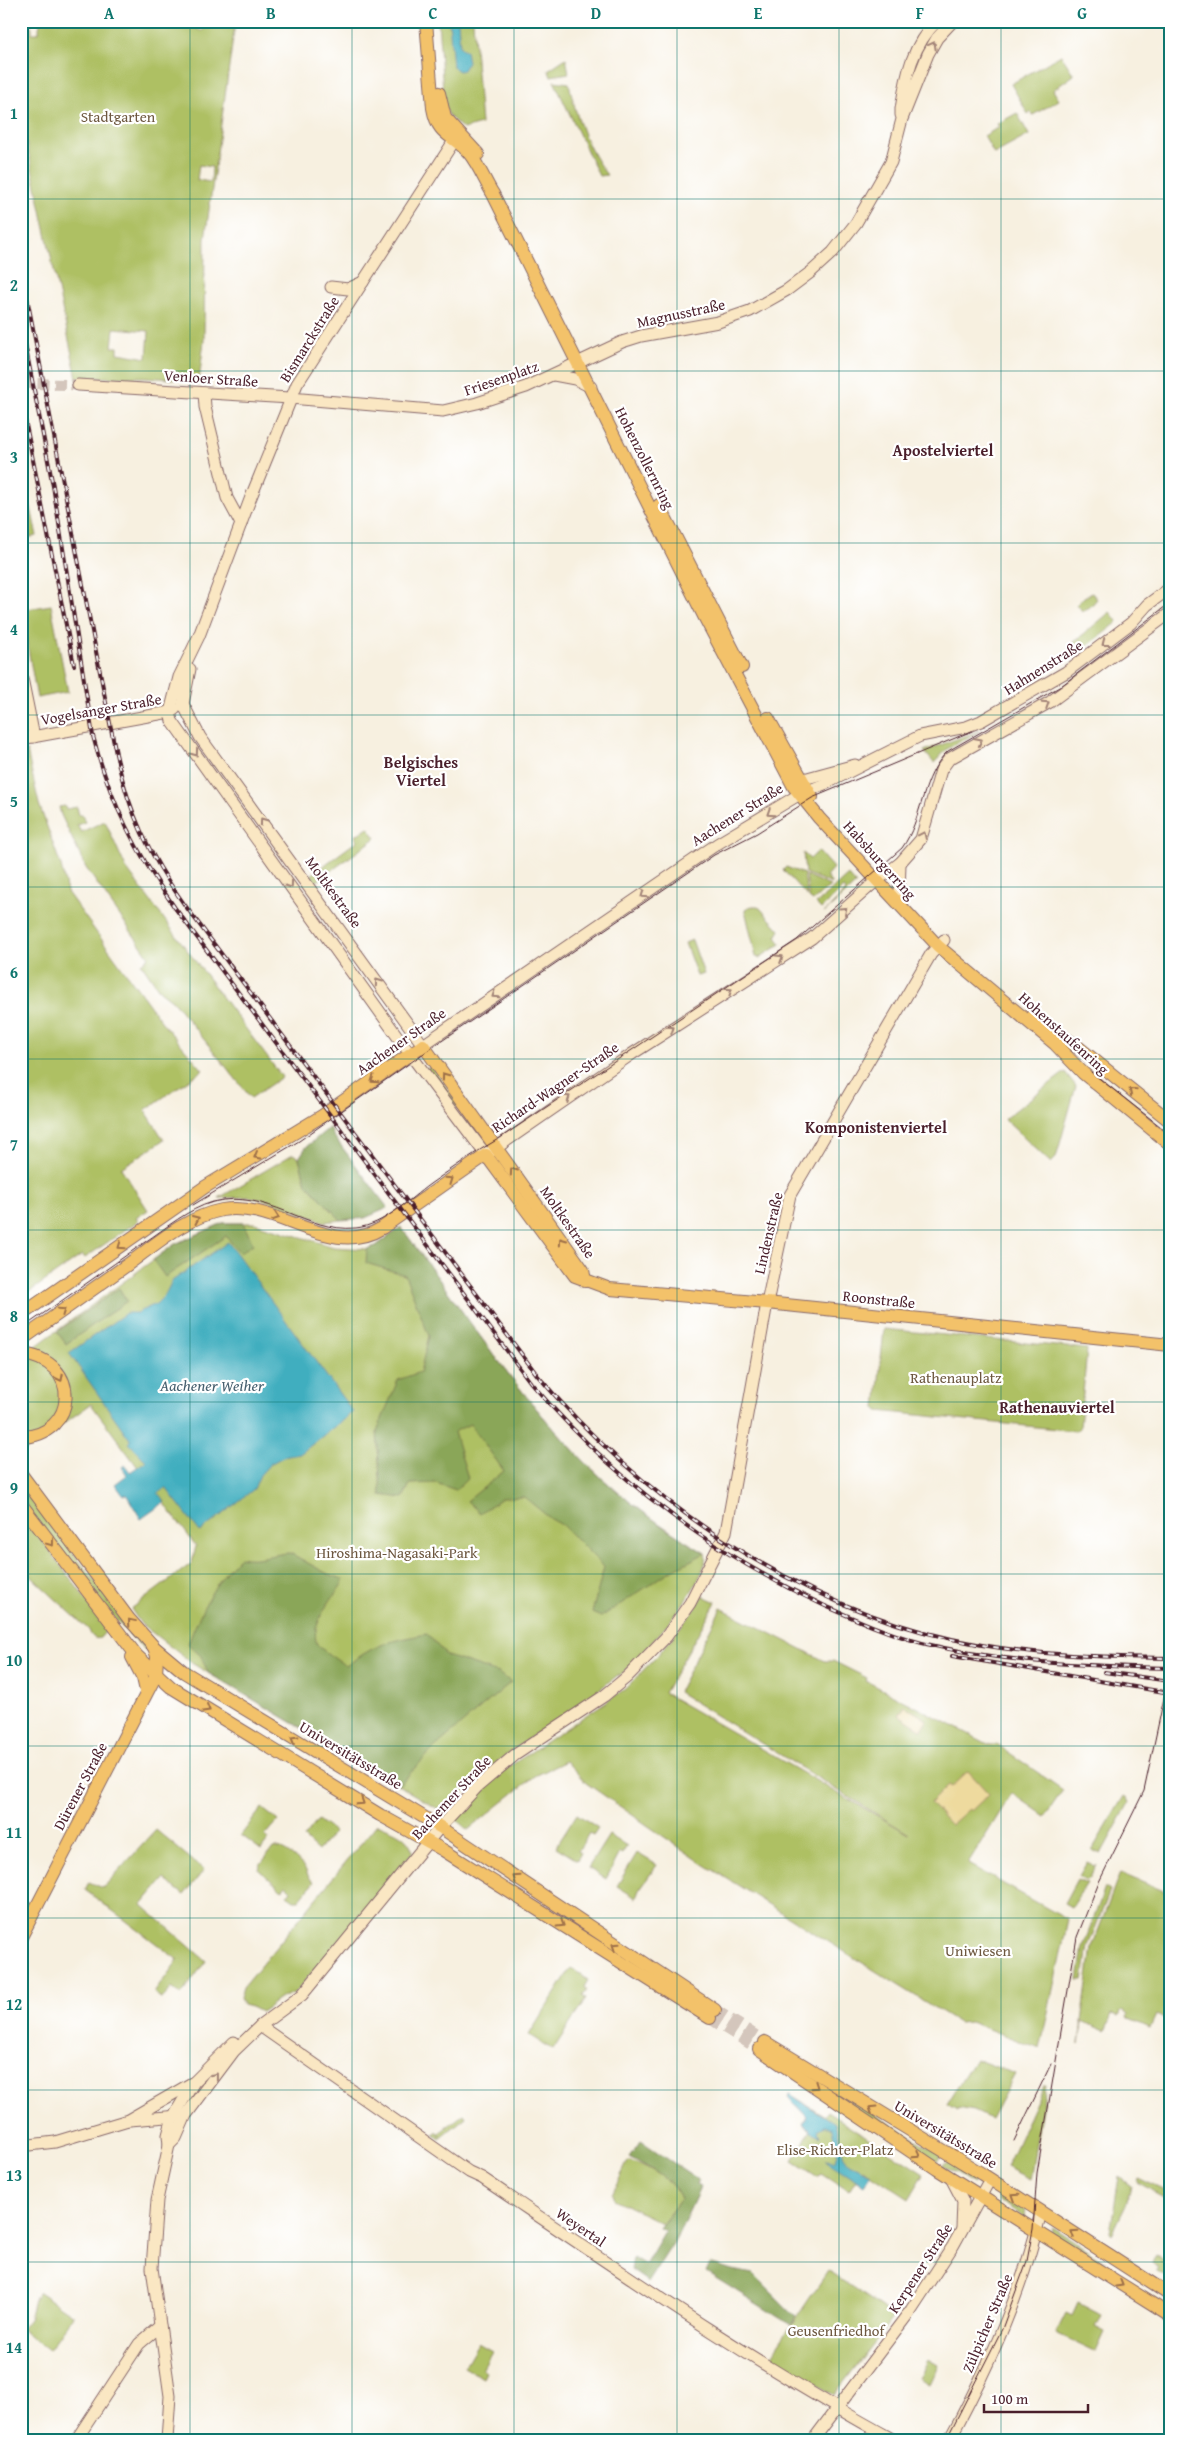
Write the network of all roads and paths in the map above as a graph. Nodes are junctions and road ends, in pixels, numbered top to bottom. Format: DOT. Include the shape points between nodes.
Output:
graph roads {
  1 [pos="426,21"];
  2 [pos="434,21"];
  3 [pos="937,21"];
  4 [pos="952,21"];
  5 [pos="915,68"];
  6 [pos="457,138"];
  7 [pos="435,170"];
  8 [pos="363,282"];
  9 [pos="331,287"];
  10 [pos="582,361"];
  11 [pos="554,375"];
  12 [pos="78,385"];
  13 [pos="591,387"];
  14 [pos="204,393"];
  15 [pos="290,398"];
  16 [pos="431,411"];
  17 [pos="241,524"];
  18 [pos="1170,588"];
  19 [pos="1170,612"];
  20 [pos="199,636"];
  21 [pos="21,673"];
  22 [pos="1016,701"];
  23 [pos="183,704"];
  24 [pos="170,712"];
  25 [pos="1017,721"];
  26 [pos="34,737"];
  27 [pos="21,739"];
  28 [pos="878,758"];
  29 [pos="944,765"];
  30 [pos="802,788"];
  31 [pos="900,864"];
  32 [pos="879,879"];
  33 [pos="899,896"];
  34 [pos="941,943"];
  35 [pos="423,1045"];
  36 [pos="410,1054"];
  37 [pos="1170,1121"];
  38 [pos="1170,1144"];
  39 [pos="491,1151"];
  40 [pos="585,1281"];
  41 [pos="768,1303"];
  42 [pos="21,1315"];
  43 [pos="21,1340"];
  44 [pos="1170,1345"];
  45 [pos="21,1354"];
  46 [pos="21,1437"];
  47 [pos="21,1474"];
  48 [pos="21,1504"];
  49 [pos="726,1532"];
  50 [pos="122,1637"];
  51 [pos="154,1647"];
  52 [pos="137,1656"];
  53 [pos="184,1672"];
  54 [pos="156,1675"];
  55 [pos="146,1691"];
  56 [pos="350,1772"];
  57 [pos="337,1786"];
  58 [pos="440,1828"];
  59 [pos="429,1842"];
  60 [pos="21,1938"];
  61 [pos="260,2026"];
  62 [pos="194,2082"];
  63 [pos="186,2115"];
  64 [pos="173,2117"];
  65 [pos="128,2120"];
  66 [pos="168,2145"];
  67 [pos="21,2146"];
  68 [pos="951,2178"];
  69 [pos="990,2179"];
  70 [pos="981,2196"];
  71 [pos="1041,2212"];
  72 [pos="962,2231"];
  73 [pos="1036,2232"];
  74 [pos="1109,2257"];
  75 [pos="1094,2268"];
  76 [pos="1154,2284"];
  77 [pos="1170,2295"];
  78 [pos="1146,2300"];
  79 [pos="1170,2315"];
  80 [pos="160,2326"];
  81 [pos="836,2408"];
  82 [pos="76,2440"];
  83 [pos="167,2440"];
  84 [pos="813,2440"];
  85 [pos="894,2440"];
  86 [pos="949,2440"];
  1 -- 6 [label="main road" via="436,121"];
  2 -- 6 [label="main road" via="440,104"];
  3 -- 5 [label="main road" via="921,40"];
  5 -- 4 [label="main road, one-way"];
  5 -- 10 [label="main road, Magnusstraße" via="892,162 869,204 833,252 802,279 740,315 641,336"];
  6 -- 7 [label="main road"];
  6 -- 7 [label="main road" via="447,158"];
  6 -- 10 [label="main road, Hohenzollernring" via="493,194"];
  7 -- 8 [label="main road, Bismarckstraße"];
  8 -- 9 [label="main road" via="348,288"];
  8 -- 15 [label="main road, Bismarckstraße"];
  10 -- 11 [label="main road, Friesenplatz"];
  10 -- 13 [label="main road, Hohenzollernring"];
  10 -- 30 [label="main road, Hohenzollernring"];
  11 -- 13 [label="main road" via="575,379"];
  11 -- 16 [label="main road, Friesenplatz" via="477,404 449,411"];
  12 -- 14 [label="main road, Venloer Straße"];
  13 -- 30 [label="main road, Hohenzollernring" via="788,777"];
  14 -- 15 [label="main road, Venloer Straße"];
  14 -- 17 [label="main road" via="227,498"];
  15 -- 16 [label="main road, Venloer Straße"];
  15 -- 17 [label="main road, Bismarckstraße"];
  17 -- 20 [label="main road, Bismarckstraße"];
  18 -- 22 [label="main road, Hahnenstraße, one-way" via="1084,660"];
  25 -- 19 [label="main road, Hahnenstraße, one-way" via="1058,696"];
  20 -- 23 [label="main road, Bismarckstraße"];
  20 -- 24 [label="main road, Bismarckstraße" via="179,677"];
  21 -- 26 [label="main road"];
  22 -- 25 [label="main road" via="1022,702 1024,707"];
  22 -- 28 [label="main road, Hahnenstraße" via="981,721 915,739"];
  23 -- 24 [label="main road, Vogelsanger Straße"];
  35 -- 23 [label="main road, Moltkestraße, one-way" via="200,737"];
  24 -- 26 [label="main road, Vogelsanger Straße"];
  24 -- 36 [label="main road, Moltkestraße, one-way" via="172,721"];
  29 -- 25 [label="main road, Hahnenstraße, one-way" via="956,754"];
  26 -- 27 [label="main road, Vogelsanger Straße"];
  28 -- 30 [label="main road, Aachener Straße"];
  31 -- 29 [label="main road, Richard-Wagner-Straße, one-way" via="918,844 926,829"];
  30 -- 32 [label="main road, Habsburgerring"];
  30 -- 35 [label="main road, Aachener Straße, one-way"];
  31 -- 32 [label="main road, Richard-Wagner-Straße"];
  31 -- 33 [label="main road"];
  32 -- 33 [label="main road, Habsburgerring"];
  32 -- 34 [label="main road, Habsburgerring"];
  39 -- 32 [label="main road, Richard-Wagner-Straße, one-way" via="632,1054 812,938"];
  33 -- 34 [label="main road, Habsburgerring"];
  37 -- 34 [label="main road, Hohenstaufenring, one-way"];
  34 -- 38 [label="main road, Hohenstaufenring" via="1083,1072"];
  34 -- 41 [label="main road, Lindenstraße" via="931,954 794,1187"];
  35 -- 36 [label="main road, Aachener Straße"];
  39 -- 35 [label="main road, Moltkestraße, one-way"];
  36 -- 39 [label="main road, Moltkestraße"];
  36 -- 42 [label="main road, Aachener Straße, one-way" via="314,1121 205,1187"];
  39 -- 40 [label="main road, Moltkestraße" via="583,1270"];
  43 -- 39 [label="main road, Richard-Wagner-Straße, one-way" via="193,1220 228,1209 258,1211 323,1233 358,1238 382,1228"];
  40 -- 41 [label="main road, Roonstraße" via="610,1289"];
  41 -- 44 [label="main road, Roonstraße"];
  41 -- 49 [label="main road, Lindenstraße"];
  45 -- 46 [label="main road, one-way" via="48,1362 60,1375 66,1391 64,1408 55,1424 41,1434"];
  51 -- 47 [label="main road, Universitätsstraße, one-way" via="129,1619"];
  48 -- 50 [label="main road, Universitätsstraße, one-way"];
  49 -- 58 [label="main road, Bachemer Straße" via="690,1603 648,1657 604,1696 498,1768"];
  50 -- 52 [label="main road, Universitätsstraße"];
  50 -- 55 [label="main road" via="143,1678"];
  51 -- 52 [label="main road" via="150,1656"];
  51 -- 53 [label="main road, Universitätsstraße"];
  51 -- 54 [label="main road"];
  52 -- 54 [label="main road, Universitätsstraße"];
  53 -- 54 [label="main road" via="169,1670"];
  56 -- 53 [label="main road, Universitätsstraße, one-way"];
  54 -- 55 [label="main road, Dürener Straße"];
  54 -- 57 [label="main road, Universitätsstraße, one-way" via="183,1695"];
  55 -- 60 [label="main road, Dürener Straße"];
  56 -- 57 [label="main road" via="339,1775"];
  56 -- 58 [label="main road, Universitätsstraße"];
  57 -- 59 [label="main road, Universitätsstraße, one-way"];
  58 -- 59 [label="main road, Bachemer Straße"];
  59 -- 58 [label="main road, Universitätsstraße, one-way" via="712,2014"];
  59 -- 61 [label="main road, Bachemer Straße" via="302,1996"];
  61 -- 62 [label="main road, Bachemer Straße" via="248,2030 229,2046"];
  63 -- 61 [label="main road, Bachemer Straße, one-way" via="234,2051"];
  61 -- 81 [label="main road, Weyertal" via="469,2172"];
  62 -- 64 [label="main road, Bachemer Straße"];
  62 -- 65 [label="main road"];
  63 -- 64 [label="main road"];
  63 -- 66 [label="main road, Bachemer Straße" via="176,2138"];
  64 -- 65 [label="main road"];
  64 -- 66 [label="main road, Bachemer Straße"];
  65 -- 67 [label="main road" via="55,2142"];
  66 -- 80 [label="main road, Bachemer Straße" via="157,2200 153,2250 154,2294"];
  69 -- 68 [label="main road, Universitätsstraße, one-way" via="762,2045"];
  68 -- 70 [label="main road, Universitätsstraße"];
  68 -- 72 [label="main road" via="963,2201"];
  69 -- 70 [label="main road, Kerpener Straße"];
  71 -- 69 [label="main road, Universitätsstraße, one-way"];
  70 -- 72 [label="main road, Kerpener Straße"];
  70 -- 73 [label="main road, Universitätsstraße"];
  71 -- 73 [label="main road, Zülpicher Straße"];
  74 -- 71 [label="main road, Universitätsstraße, one-way"];
  72 -- 81 [label="main road, Kerpener Straße" via="911,2310"];
  73 -- 75 [label="main road, Universitätsstraße"];
  73 -- 86 [label="main road, Zülpicher Straße" via="1007,2323"];
  74 -- 75 [label="main road" via="1111,2262 1107,2267"];
  74 -- 76 [label="main road, Universitätsstraße"];
  75 -- 78 [label="main road, Universitätsstraße, one-way"];
  76 -- 77 [label="main road, Universitätsstraße"];
  76 -- 78 [label="main road" via="1144,2290"];
  78 -- 79 [label="main road, Universitätsstraße"];
  80 -- 82 [label="main road" via="139,2344"];
  80 -- 83 [label="main road, Bachemer Straße" via="170,2396"];
  81 -- 84 [label="main road, Kerpener Straße"];
  81 -- 85 [label="main road, Weyertal"];
}
